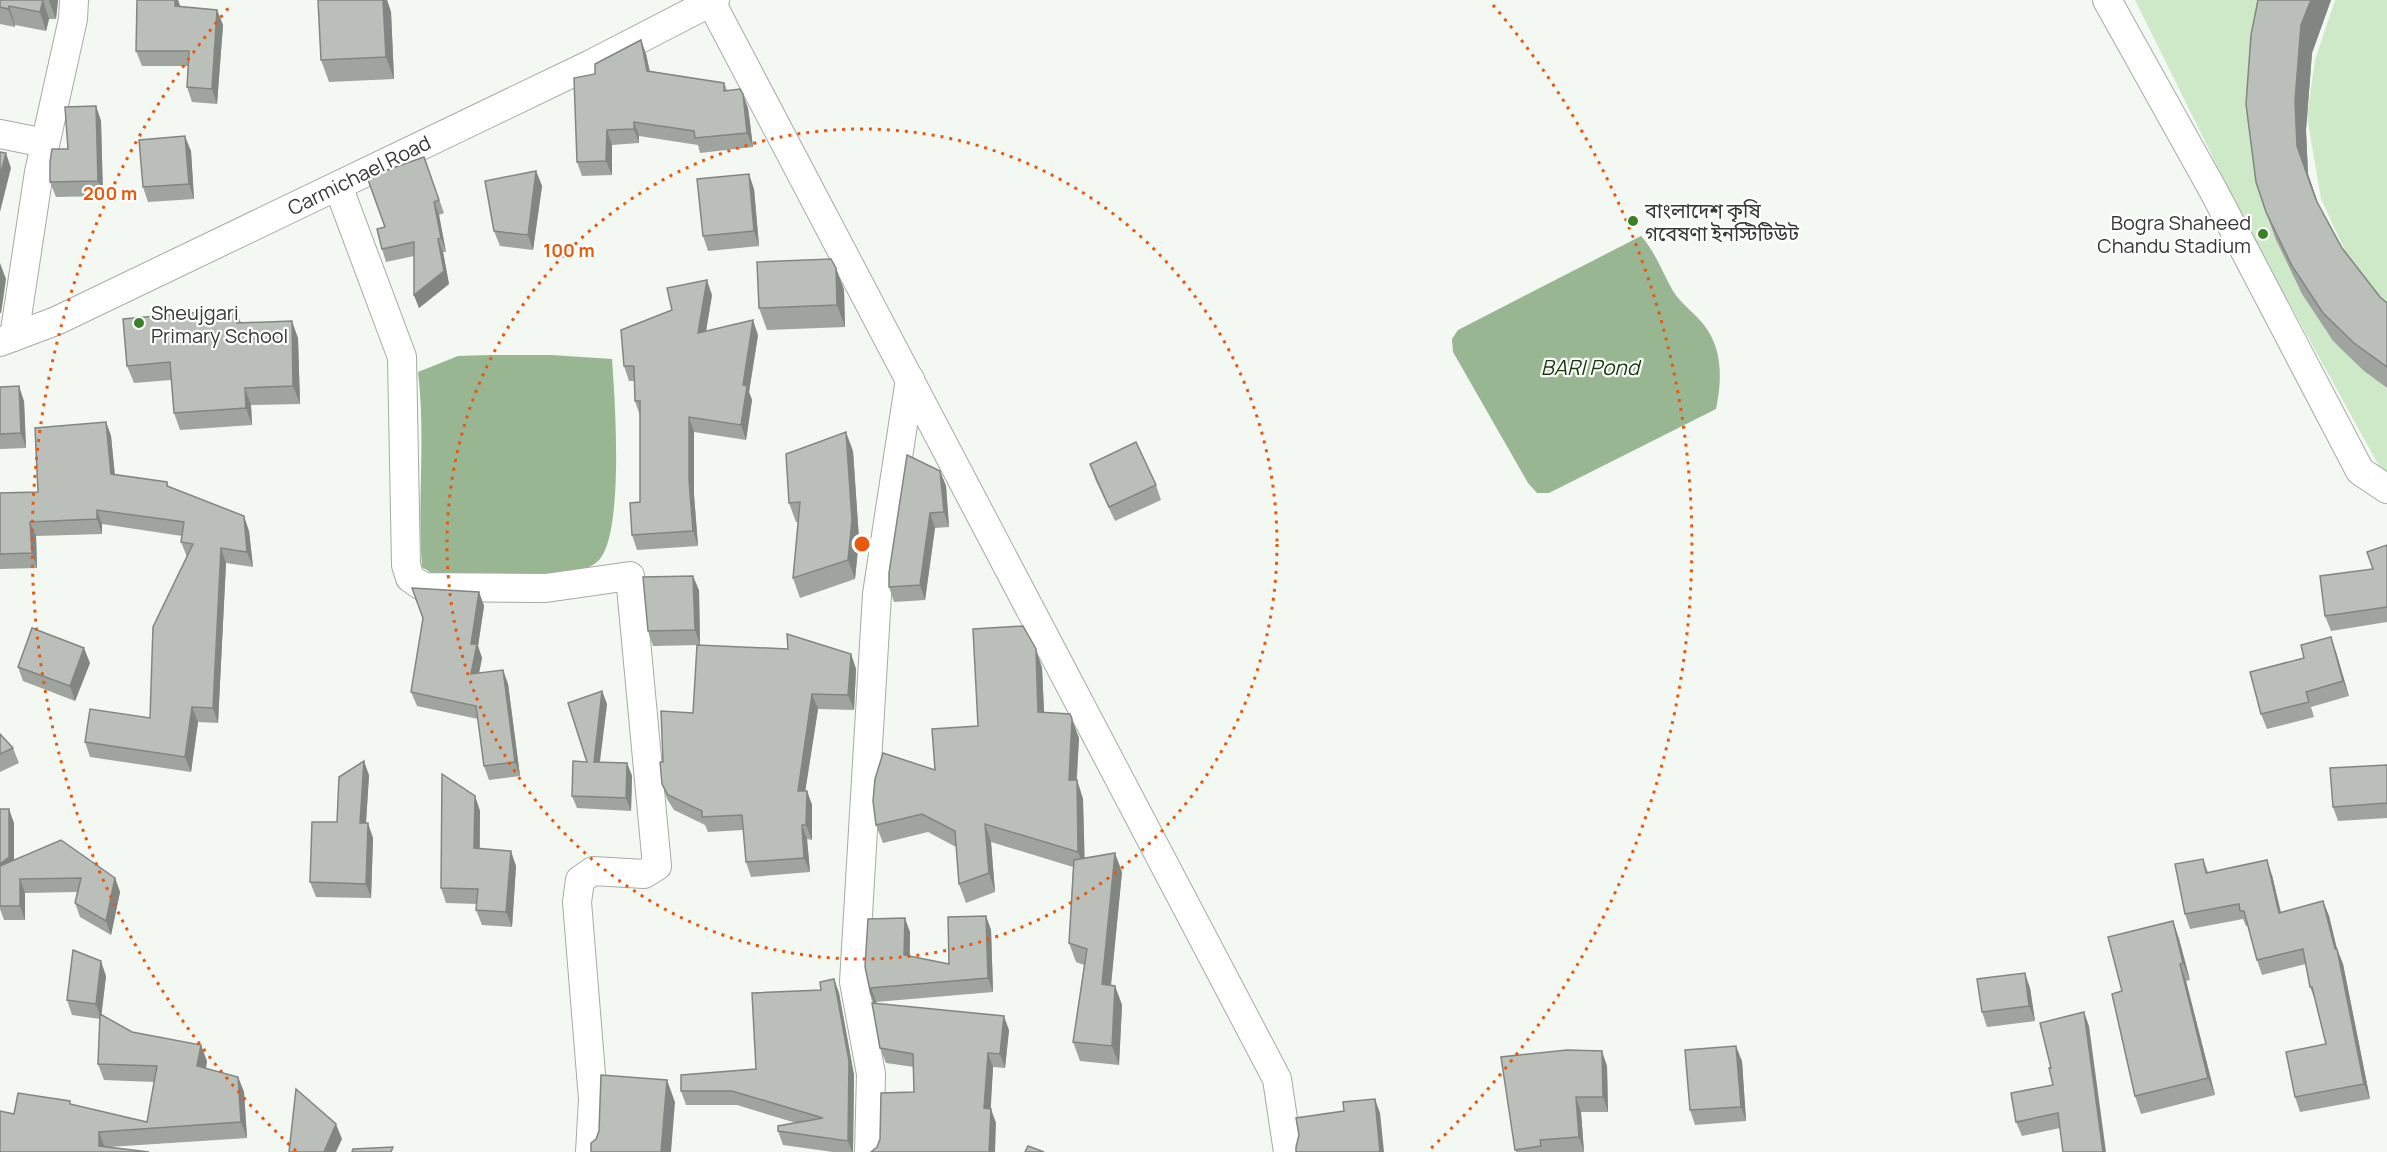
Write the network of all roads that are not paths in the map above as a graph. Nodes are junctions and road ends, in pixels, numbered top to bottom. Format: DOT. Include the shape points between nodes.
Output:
graph roads {
  1 [pos="74,0"];
  2 [pos="2107,0"];
  3 [pos="713,1"];
  4 [pos="0,134"];
  5 [pos="45,143"];
  6 [pos="338,186"];
  7 [pos="7,339"];
  8 [pos="910,379"];
  9 [pos="2387,489"];
  10 [pos="590,1152"];
  11 [pos="869,1152"];
  12 [pos="1288,1152"];
  1 -- 5 [label="street"];
  2 -- 9 [label="street" via="2213,190 2360,471"];
  3 -- 6 [label="street, Carmichael Road"];
  3 -- 8 [label="street"];
  4 -- 5 [label="street"];
  5 -- 7 [label="street"];
  6 -- 7 [label="street, Carmichael Road" via="56,321"];
  6 -- 10 [label="street" via="402,357 406,565 410,578 423,587 546,588 630,576 657,866 644,873 592,871 580,880 577,902 593,1100"];
  8 -- 11 [label="street" via="877,594 854,982 871,1074"];
  8 -- 12 [label="street" via="1277,1079"];
}
